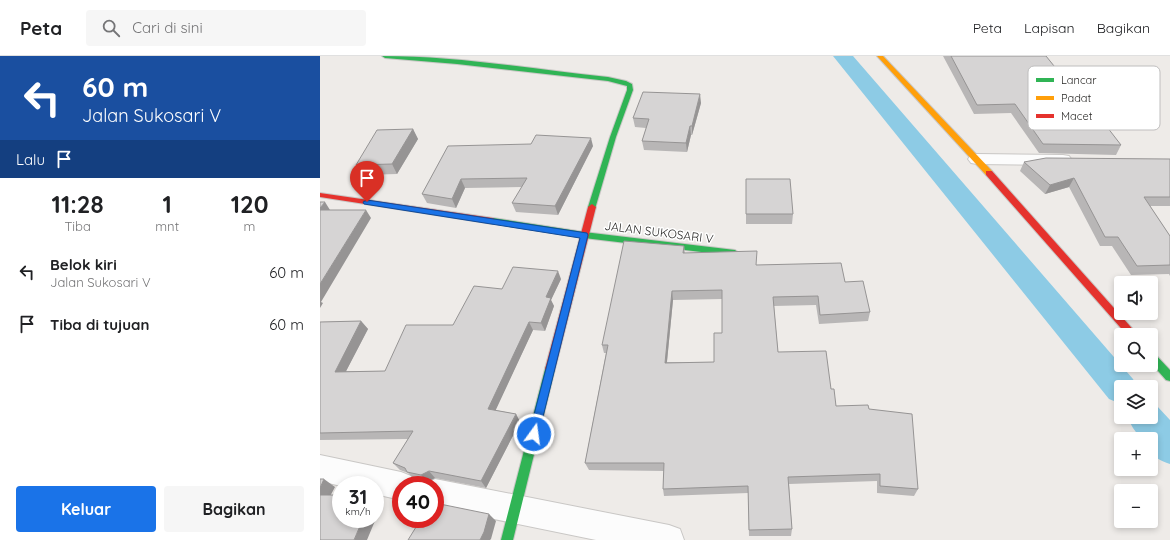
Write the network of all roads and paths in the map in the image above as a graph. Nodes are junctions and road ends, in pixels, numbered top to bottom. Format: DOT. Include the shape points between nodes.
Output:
graph roads {
  1 [pos="385,56"];
  2 [pos="880,56"];
  3 [pos="976,159"];
  4 [pos="1077,161"];
  5 [pos="320,195"];
  6 [pos="584,235"];
  7 [pos="735,253"];
  8 [pos="1127,328"];
  9 [pos="1158,363"];
  10 [pos="1170,376"];
  11 [pos="320,468"];
  12 [pos="392,484"];
  13 [pos="444,495"];
  14 [pos="515,510"];
  15 [pos="507,540"];
  16 [pos="669,540"];
  1 -- 6 [label="street" via="458,62 624,82 630,85"];
  2 -- 3 [label="street"];
  3 -- 4 [label="street"];
  3 -- 8 [label="street"];
  5 -- 6 [label="street, JALAN SUKOSARI V"];
  6 -- 7 [label="street, JALAN SUKOSARI V"];
  6 -- 14 [label="street"];
  9 -- 10 [label="street"];
  11 -- 12 [label="street"];
  13 -- 14 [label="street"];
  14 -- 15 [label="street"];
  14 -- 16 [label="street"];
}
